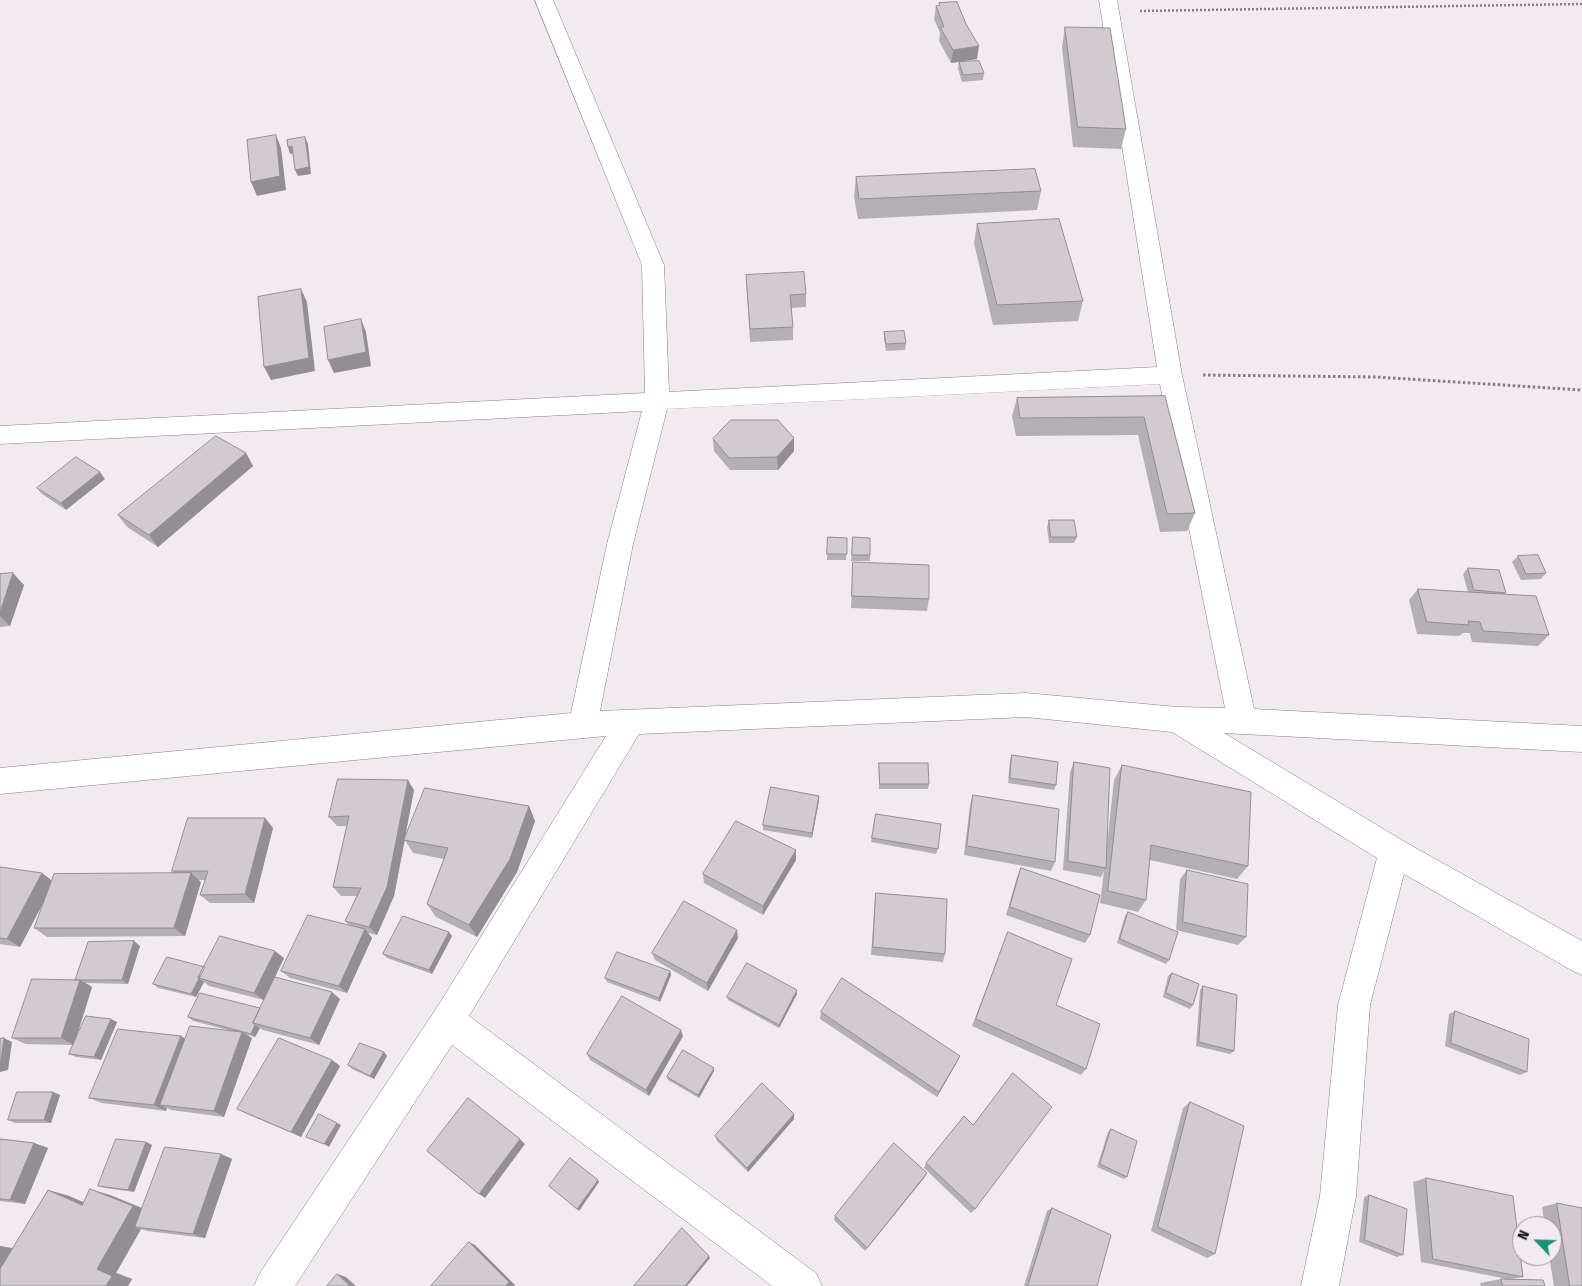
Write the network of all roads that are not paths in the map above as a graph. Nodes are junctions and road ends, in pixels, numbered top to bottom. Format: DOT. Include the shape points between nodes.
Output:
graph roads {
  1 [pos="544,0"];
  2 [pos="1109,6"];
  3 [pos="1170,375"];
  4 [pos="657,401"];
  5 [pos="0,435"];
  6 [pos="1177,720"];
  7 [pos="1242,720"];
  8 [pos="631,721"];
  9 [pos="583,724"];
  10 [pos="1582,739"];
  11 [pos="0,781"];
  12 [pos="1394,852"];
  13 [pos="1582,959"];
  14 [pos="448,1021"];
  15 [pos="273,1286"];
  16 [pos="803,1286"];
  17 [pos="1320,1286"];
  1 -- 4 [label="street" via="653,265"];
  2 -- 3 [label="street"];
  3 -- 4 [label="street"];
  3 -- 7 [label="street"];
  4 -- 5 [label="street"];
  4 -- 9 [label="street" via="620,544"];
  6 -- 7 [label="street"];
  6 -- 8 [label="street" via="1026,705"];
  6 -- 12 [label="street"];
  7 -- 10 [label="street"];
  8 -- 9 [label="street"];
  8 -- 14 [label="street"];
  9 -- 11 [label="street"];
  12 -- 13 [label="street"];
  12 -- 17 [label="street" via="1354,1005 1338,1196"];
  14 -- 15 [label="street"];
  14 -- 16 [label="street"];
}
